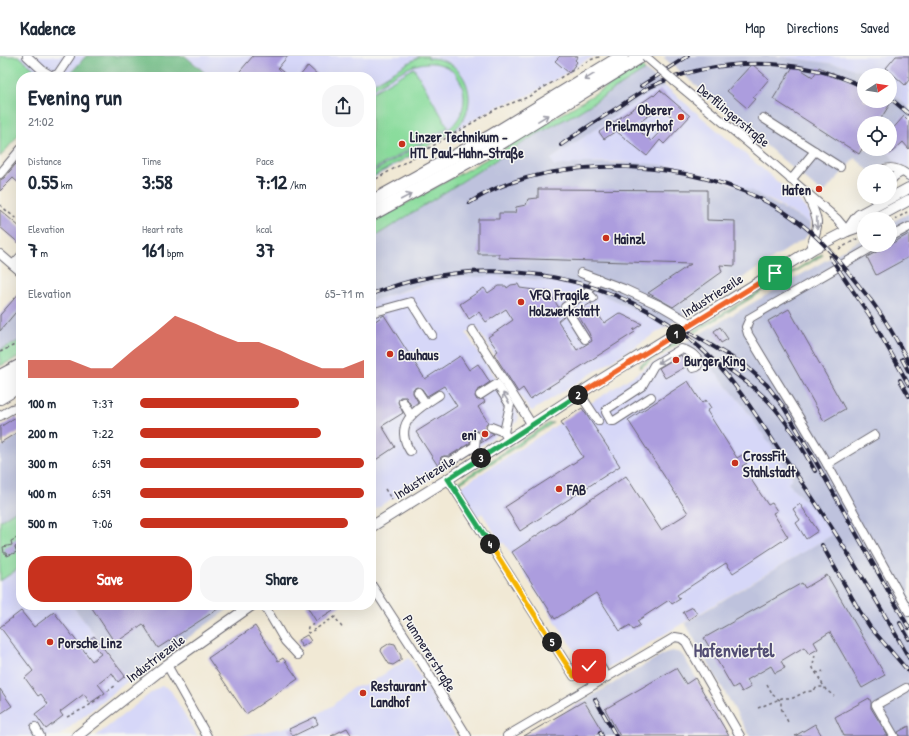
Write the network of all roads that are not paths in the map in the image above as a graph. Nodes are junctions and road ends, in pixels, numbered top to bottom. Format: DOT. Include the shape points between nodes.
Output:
graph roads {
  1 [pos="27,56"];
  2 [pos="70,56"];
  3 [pos="622,56"];
  4 [pos="644,56"];
  5 [pos="45,72"];
  6 [pos="59,72"];
  7 [pos="763,118"];
  8 [pos="815,151"];
  9 [pos="16,155"];
  10 [pos="840,167"];
  11 [pos="897,169"];
  12 [pos="0,174"];
  13 [pos="906,174"];
  14 [pos="791,180"];
  15 [pos="909,188"];
  16 [pos="897,192"];
  17 [pos="807,194"];
  18 [pos="376,199"];
  19 [pos="909,200"];
  20 [pos="872,204"];
  21 [pos="376,212"];
  22 [pos="887,212"];
  23 [pos="857,227"];
  24 [pos="909,227"];
  25 [pos="847,231"];
  26 [pos="897,233"];
  27 [pos="809,252"];
  28 [pos="864,252"];
  29 [pos="0,254"];
  30 [pos="16,262"];
  31 [pos="13,265"];
  32 [pos="16,268"];
  33 [pos="581,273"];
  34 [pos="599,280"];
  35 [pos="376,312"];
  36 [pos="692,324"];
  37 [pos="472,330"];
  38 [pos="432,336"];
  39 [pos="585,339"];
  40 [pos="16,368"];
  41 [pos="693,368"];
  42 [pos="0,376"];
  43 [pos="16,379"];
  44 [pos="0,387"];
  45 [pos="16,388"];
  46 [pos="418,392"];
  47 [pos="580,394"];
  48 [pos="439,395"];
  49 [pos="480,395"];
  50 [pos="651,397"];
  51 [pos="0,398"];
  52 [pos="403,402"];
  53 [pos="426,404"];
  54 [pos="16,408"];
  55 [pos="0,416"];
  56 [pos="411,416"];
  57 [pos="598,421"];
  58 [pos="532,425"];
  59 [pos="491,427"];
  60 [pos="875,435"];
  61 [pos="476,436"];
  62 [pos="507,436"];
  63 [pos="410,451"];
  64 [pos="462,452"];
  65 [pos="445,461"];
  66 [pos="827,464"];
  67 [pos="470,465"];
  68 [pos="448,479"];
  69 [pos="376,524"];
  70 [pos="376,592"];
  71 [pos="245,610"];
  72 [pos="267,610"];
  73 [pos="909,612"];
  74 [pos="298,655"];
  75 [pos="167,665"];
  76 [pos="607,677"];
  77 [pos="906,688"];
  78 [pos="77,736"];
  79 [pos="207,736"];
  80 [pos="467,736"];
  81 [pos="507,736"];
  82 [pos="740,736"];
  83 [pos="894,736"];
  1 -- 5 [label="street"];
  2 -- 6 [label="street"];
  3 -- 18 [label="highway, one-way" via="489,137"];
  4 -- 14 [label="street, Derfflingerstraße, bridge"];
  21 -- 4 [label="highway, one-way" via="487,151"];
  7 -- 8 [label="street"];
  8 -- 10 [label="street"];
  8 -- 14 [label="street"];
  9 -- 12 [label="street"];
  11 -- 13 [label="street"];
  14 -- 17 [label="street, Derfflingerstraße"];
  15 -- 16 [label="main road, Industriezeile"];
  17 -- 25 [label="street, Derfflingerstraße" via="837,219"];
  17 -- 27 [label="street, Derfflingerstraße, one-way" via="818,223"];
  19 -- 22 [label="main road"];
  20 -- 25 [label="main road, Industriezeile" via="856,218"];
  23 -- 25 [label="main road, Industriezeile"];
  24 -- 26 [label="street"];
  25 -- 27 [label="main road, Industriezeile"];
  27 -- 36 [label="main road, Industriezeile"];
  28 -- 66 [label="street" via="750,318 746,327"];
  29 -- 31 [label="street"];
  30 -- 31 [label="street"];
  31 -- 32 [label="street"];
  33 -- 34 [label="street"];
  34 -- 36 [label="street" via="661,306"];
  34 -- 39 [label="street" via="590,295 564,307"];
  35 -- 38 [label="street" via="411,302"];
  36 -- 47 [label="main road, Industriezeile"];
  37 -- 58 [label="street"];
  40 -- 42 [label="highway"];
  41 -- 50 [label="street, one-way" via="697,367 698,359 680,349 654,365 642,386 606,412 611,421 614,421"];
  43 -- 44 [label="highway"];
  45 -- 51 [label="highway"];
  46 -- 53 [label="street"];
  47 -- 57 [label="street"];
  47 -- 58 [label="main road, Industriezeile"];
  48 -- 53 [label="street"];
  62 -- 49 [label="street, one-way" via="510,405 497,384"];
  52 -- 56 [label="street"];
  53 -- 56 [label="street"];
  54 -- 55 [label="street"];
  56 -- 63 [label="street" via="403,432"];
  58 -- 62 [label="main road, Industriezeile"];
  59 -- 62 [label="street"];
  60 -- 66 [label="street"];
  61 -- 64 [label="street" via="475,446"];
  62 -- 67 [label="main road, Industriezeile"];
  64 -- 65 [label="street" via="450,462"];
  64 -- 67 [label="street"];
  66 -- 73 [label="street"];
  67 -- 68 [label="main road, Industriezeile"];
  68 -- 69 [label="main road, Industriezeile"];
  68 -- 76 [label="street" via="574,676 597,661"];
  70 -- 80 [label="street, Pummererstraße"];
  71 -- 75 [label="main road, Industriezeile"];
  72 -- 74 [label="street" via="285,641"];
  75 -- 78 [label="main road, Industriezeile"];
  75 -- 79 [label="street"];
  76 -- 81 [label="street"];
  76 -- 82 [label="street" via="668,640 681,638 691,650"];
  77 -- 83 [label="street" via="876,705"];
}
